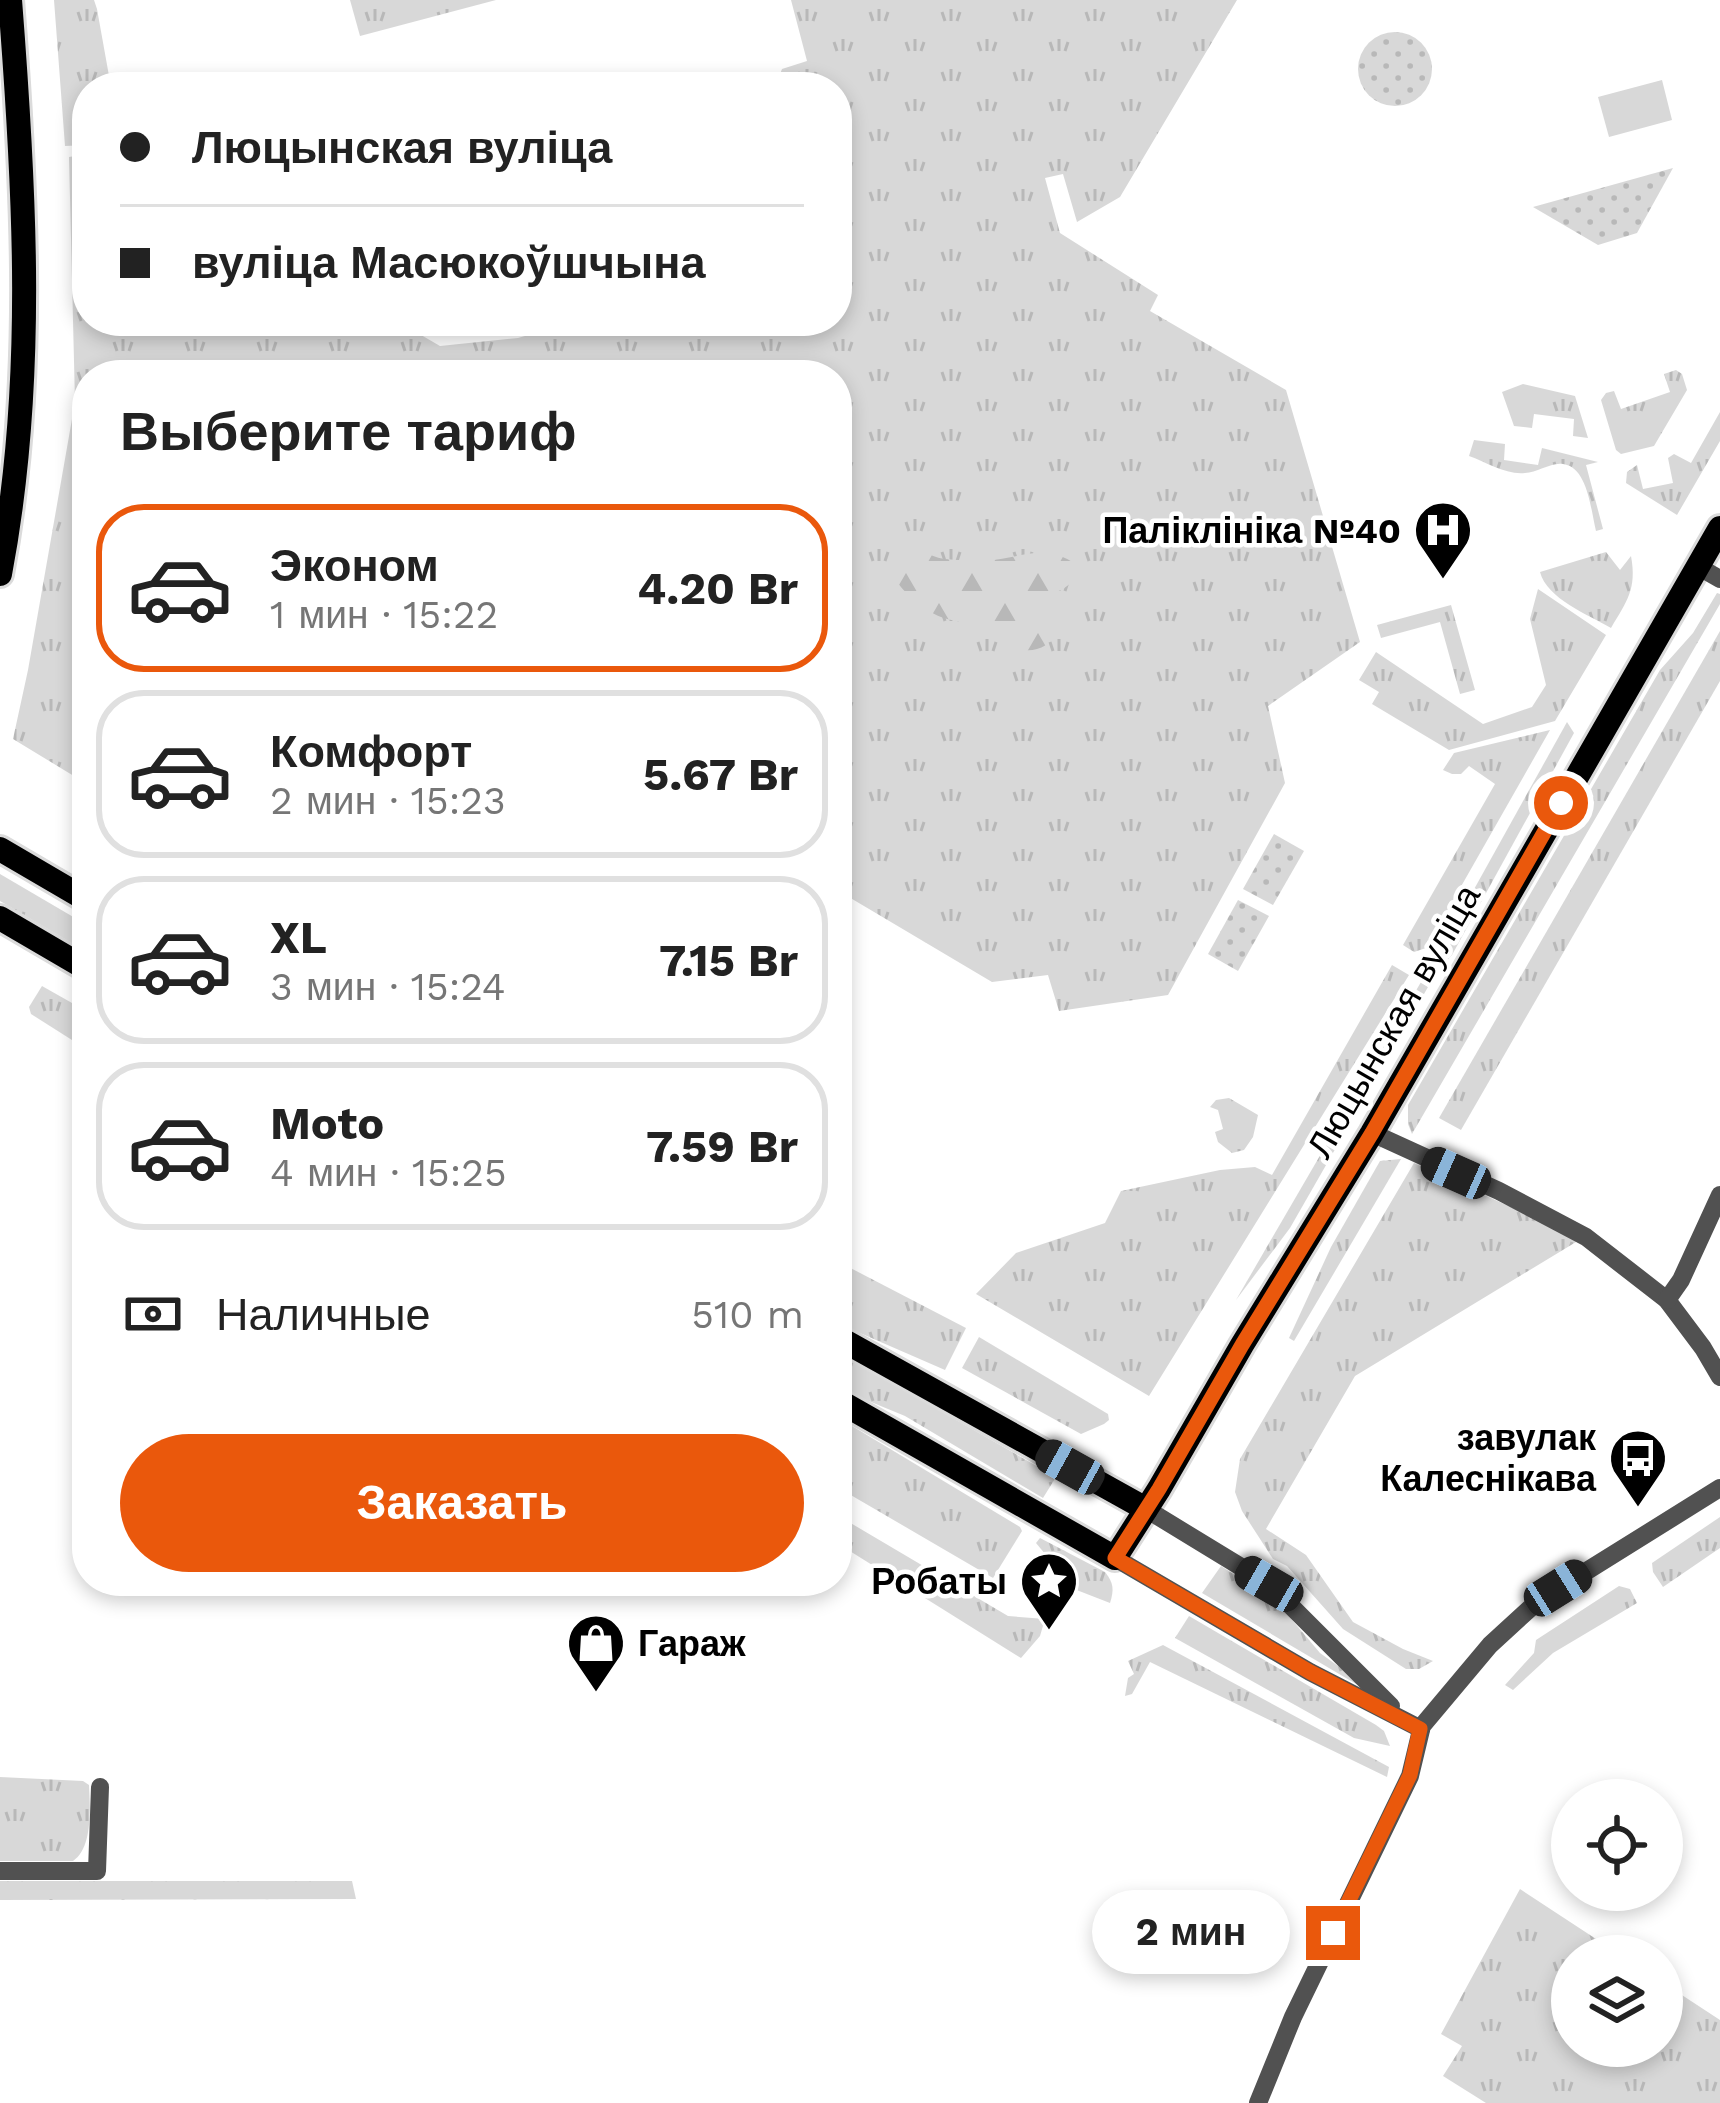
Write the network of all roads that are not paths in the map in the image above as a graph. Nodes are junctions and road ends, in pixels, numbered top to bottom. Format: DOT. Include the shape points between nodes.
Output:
graph roads {
  1 [pos="10,0"];
  2 [pos="1720,528"];
  3 [pos="1709,573"];
  4 [pos="0,574"];
  5 [pos="0,849"];
  6 [pos="72,891"];
  7 [pos="0,918"];
  8 [pos="72,960"];
  9 [pos="1372,1133"];
  10 [pos="1720,1195"];
  11 [pos="1667,1300"];
  12 [pos="852,1345"];
  13 [pos="1720,1378"];
  14 [pos="852,1409"];
  15 [pos="1720,1488"];
  16 [pos="1146,1509"];
  17 [pos="1115,1558"];
  18 [pos="1412,1724"];
  19 [pos="100,1787"];
  20 [pos="0,1871"];
  21 [pos="1258,2103"];
  1 -- 4 [label="main road" via="24,340"];
  2 -- 3 [label="main road, Люцынская вуліца"];
  3 -- 9 [label="main road, Люцынская вуліца"];
  5 -- 6 [label="main road"];
  7 -- 8 [label="main road"];
  9 -- 11 [label="street" via="1586,1237"];
  9 -- 16 [label="main road, Люцынская вуліца"];
  10 -- 11 [label="street"];
  11 -- 13 [label="street"];
  12 -- 16 [label="main road"];
  14 -- 17 [label="main road"];
  15 -- 18 [label="street" via="1537,1602"];
  16 -- 17 [label="main road, Люцынская вуліца"];
  16 -- 18 [label="street" via="1269,1584"];
  17 -- 18 [label="street"];
  18 -- 21 [label="street" via="1410,1775"];
  19 -- 20 [label="street" via="97,1871"];
}
